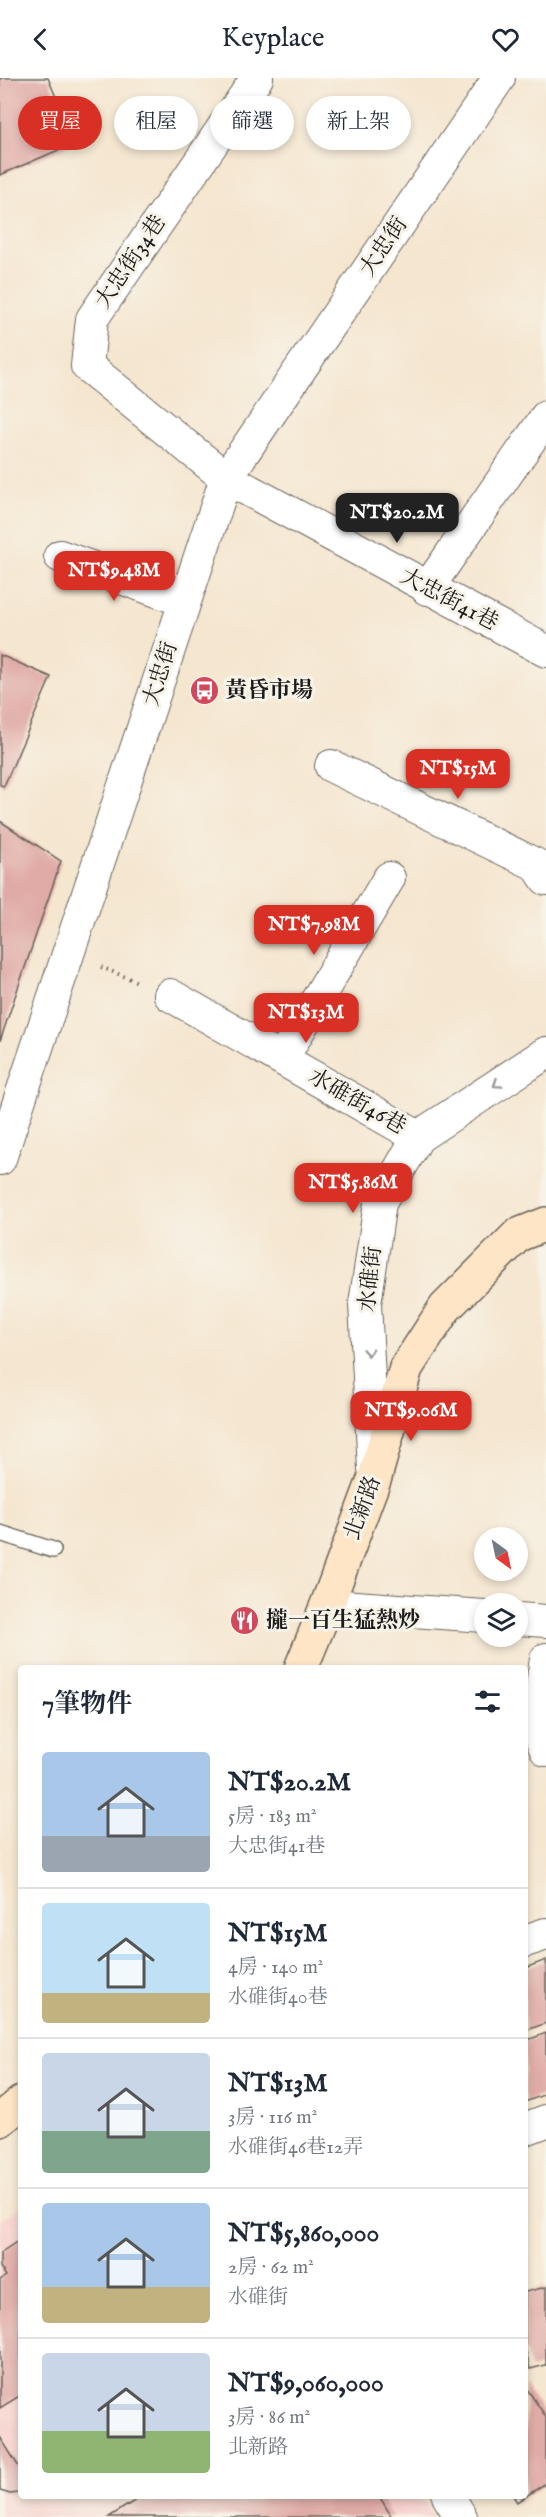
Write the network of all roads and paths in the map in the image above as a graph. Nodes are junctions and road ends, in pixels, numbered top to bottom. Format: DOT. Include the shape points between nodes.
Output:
graph roads {
  1 [pos="257,78"];
  2 [pos="499,78"];
  3 [pos="546,417"];
  4 [pos="226,478"];
  5 [pos="60,556"];
  6 [pos="427,589"];
  7 [pos="185,601"];
  8 [pos="546,651"];
  9 [pos="331,766"];
  10 [pos="389,878"];
  11 [pos="546,879"];
  12 [pos="68,953"];
  13 [pos="170,995"];
  14 [pos="546,1053"];
  15 [pos="282,1059"];
  16 [pos="418,1137"];
  17 [pos="0,1159"];
  18 [pos="546,1224"];
  19 [pos="375,1477"];
  20 [pos="0,1533"];
  21 [pos="53,1550"];
  22 [pos="327,1605"];
  23 [pos="474,1615"];
  24 [pos="528,1619"];
  25 [pos="546,1620"];
  26 [pos="546,1659"];
  27 [pos="302,1665"];
  28 [pos="546,1750"];
  29 [pos="546,1934"];
  30 [pos="528,1940"];
  31 [pos="18,2105"];
  32 [pos="0,2120"];
  33 [pos="546,2121"];
  34 [pos="528,2128"];
  35 [pos="450,2499"];
  36 [pos="461,2517"];
  1 -- 4 [label="street, 大忠街34巷" via="93,320 87,366"];
  2 -- 4 [label="street, 大忠街"];
  3 -- 6 [label="street"];
  4 -- 6 [label="street, 大忠街41巷"];
  4 -- 7 [label="street, 大忠街"];
  5 -- 7 [label="street"];
  6 -- 8 [label="street, 大忠街41巷"];
  7 -- 12 [label="street, 大忠街"];
  9 -- 11 [label="street" via="537,865"];
  10 -- 15 [label="street"];
  12 -- 13 [label="path"];
  12 -- 17 [label="street, 大忠街"];
  13 -- 15 [label="street, 水碓街46巷"];
  14 -- 16 [label="street, 水碓街, one-way"];
  15 -- 16 [label="street, 水碓街46巷"];
  16 -- 19 [label="street, 水碓街, one-way" via="380,1203 365,1304"];
  18 -- 19 [label="main road, 北新路" via="518,1235 445,1308 406,1368"];
  19 -- 22 [label="main road, 北新路"];
  20 -- 21 [label="lane"];
  22 -- 23 [label="street"];
  22 -- 27 [label="main road, 北新路"];
  24 -- 25 [label="street"];
  26 -- 28 [label="street" via="536,1725"];
  29 -- 30 [label="street"];
  31 -- 32 [label="main road"];
  33 -- 34 [label="street"];
  35 -- 36 [label="street"];
}
